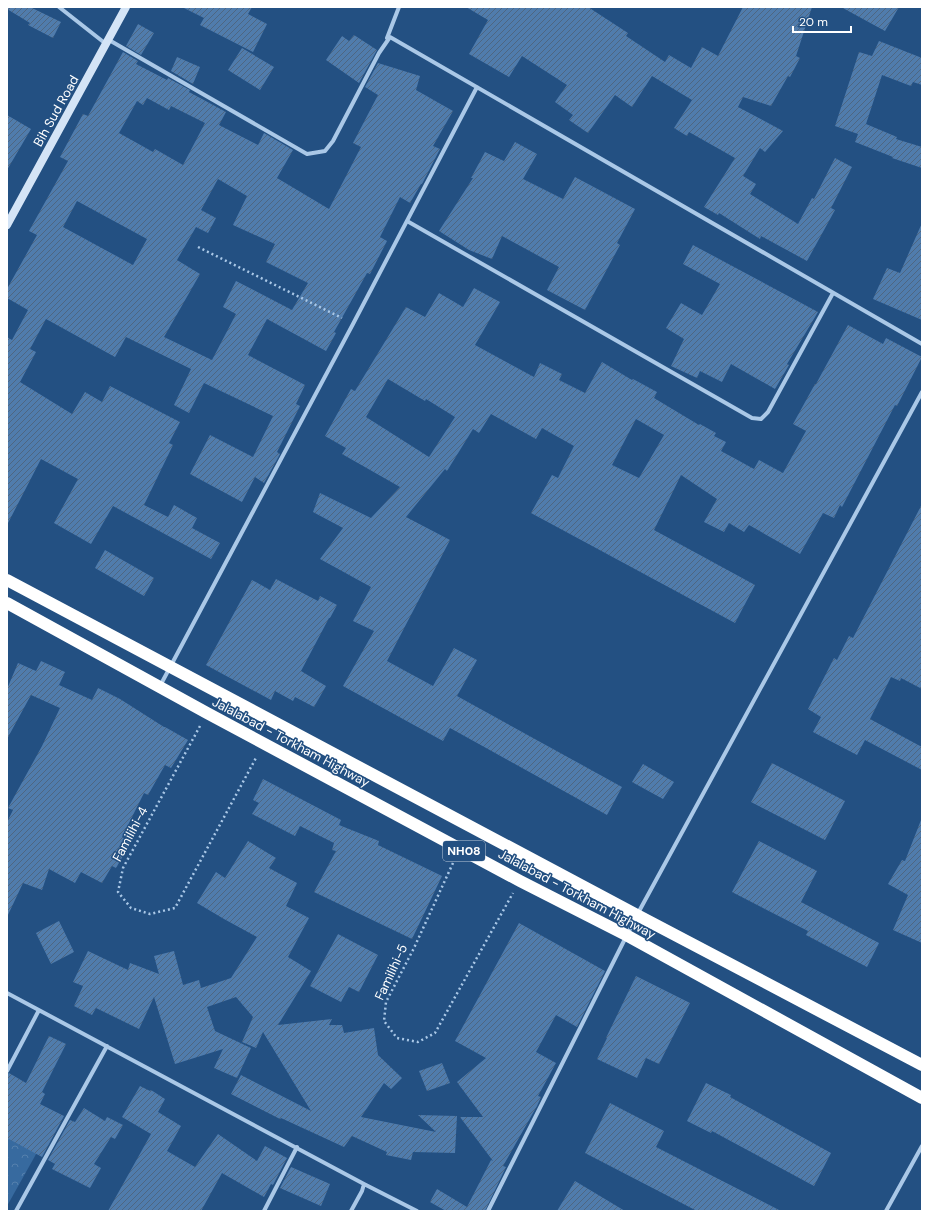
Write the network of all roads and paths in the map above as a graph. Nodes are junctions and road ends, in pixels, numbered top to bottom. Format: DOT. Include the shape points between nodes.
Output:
graph roads {
  1 [pos="59,7"];
  2 [pos="126,7"];
  3 [pos="399,7"];
  4 [pos="386,42"];
  5 [pos="106,44"];
  6 [pos="477,87"];
  7 [pos="407,221"];
  8 [pos="7,225"];
  9 [pos="198,247"];
  10 [pos="833,293"];
  11 [pos="353,324"];
  12 [pos="922,344"];
  13 [pos="922,392"];
  14 [pos="7,580"];
  15 [pos="7,603"];
  16 [pos="171,666"];
  17 [pos="160,687"];
  18 [pos="207,713"];
  19 [pos="264,744"];
  20 [pos="460,849"];
  21 [pos="520,881"];
  22 [pos="637,915"];
  23 [pos="626,935"];
  24 [pos="7,993"];
  25 [pos="39,1010"];
  26 [pos="107,1046"];
  27 [pos="922,1065"];
  28 [pos="7,1071"];
  29 [pos="922,1098"];
  30 [pos="922,1146"];
  31 [pos="297,1147"];
  32 [pos="364,1184"];
  33 [pos="16,1211"];
  34 [pos="264,1211"];
  35 [pos="351,1211"];
  36 [pos="417,1211"];
  37 [pos="488,1211"];
  38 [pos="886,1211"];
  1 -- 5 [label="street"];
  2 -- 5 [label="main road, Bih Sud Road"];
  3 -- 4 [label="street"];
  4 -- 5 [label="street" via="333,141 325,150 307,154 109,40"];
  4 -- 6 [label="street" via="390,37"];
  5 -- 8 [label="main road, Bih Sud Road"];
  6 -- 7 [label="street"];
  6 -- 10 [label="street"];
  7 -- 10 [label="street" via="752,418 761,419 768,412"];
  7 -- 11 [label="street"];
  9 -- 11 [label="path"];
  10 -- 12 [label="street"];
  11 -- 16 [label="street"];
  13 -- 22 [label="street"];
  14 -- 16 [label="highway, Jalalabad - Torkham Highway / NH08"];
  15 -- 17 [label="highway, Jalalabad - Torkham Highway / NH08"];
  16 -- 17 [label="street"];
  16 -- 22 [label="highway, Jalalabad - Torkham Highway / NH08"];
  17 -- 18 [label="highway, Jalalabad - Torkham Highway / NH08"];
  18 -- 19 [label="highway, Jalalabad - Torkham Highway / NH08"];
  18 -- 19 [label="path, Familihi-4" via="123,868 118,892 131,908 150,914 175,908"];
  19 -- 20 [label="highway, Jalalabad - Torkham Highway / NH08"];
  20 -- 21 [label="highway, Jalalabad - Torkham Highway / NH08"];
  20 -- 21 [label="path, Familihi-5" via="386,1002 384,1021 397,1038 418,1042 435,1032"];
  21 -- 23 [label="highway, Jalalabad - Torkham Highway / NH08"];
  22 -- 23 [label="street"];
  22 -- 27 [label="highway, Jalalabad - Torkham Highway / NH08"];
  23 -- 29 [label="highway, Jalalabad - Torkham Highway / NH08"];
  23 -- 37 [label="street"];
  24 -- 25 [label="street"];
  25 -- 26 [label="street"];
  25 -- 28 [label="street"];
  26 -- 31 [label="street"];
  26 -- 33 [label="street"];
  30 -- 38 [label="street"];
  31 -- 32 [label="street"];
  31 -- 34 [label="street"];
  32 -- 35 [label="street"];
  32 -- 36 [label="street"];
}
